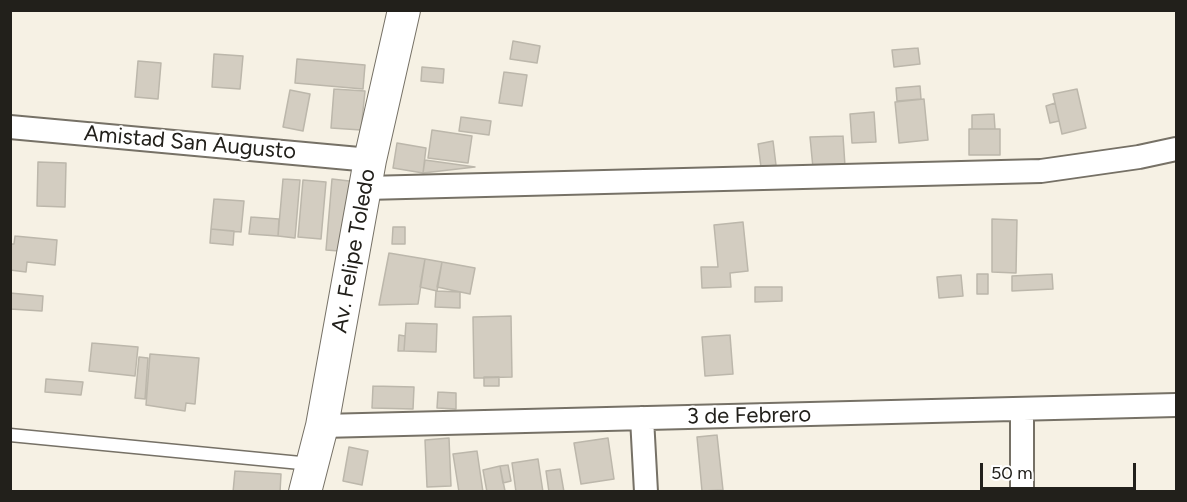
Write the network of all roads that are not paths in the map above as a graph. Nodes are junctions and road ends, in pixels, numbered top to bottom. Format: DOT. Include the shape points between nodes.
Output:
graph roads {
  1 [pos="404,10"];
  2 [pos="10,127"];
  3 [pos="1176,148"];
  4 [pos="368,174"];
  5 [pos="1176,405"];
  6 [pos="1022,409"];
  7 [pos="642,418"];
  8 [pos="322,426"];
  9 [pos="10,435"];
  10 [pos="308,478"];
  11 [pos="646,492"];
  12 [pos="1022,492"];
  1 -- 4 [label="main road, Av. Felipe Toledo"];
  2 -- 4 [label="street, Amistad San Augusto"];
  3 -- 4 [label="street, Amistad San Augusto" via="1041,171"];
  4 -- 8 [label="main road, Av. Felipe Toledo"];
  5 -- 6 [label="street, 3 de Febrero"];
  6 -- 7 [label="street, 3 de Febrero"];
  6 -- 12 [label="street"];
  7 -- 8 [label="street, 3 de Febrero"];
  7 -- 11 [label="street"];
  8 -- 10 [label="main road, Av. Felipe Toledo"];
  9 -- 10 [label="lane"];
}
